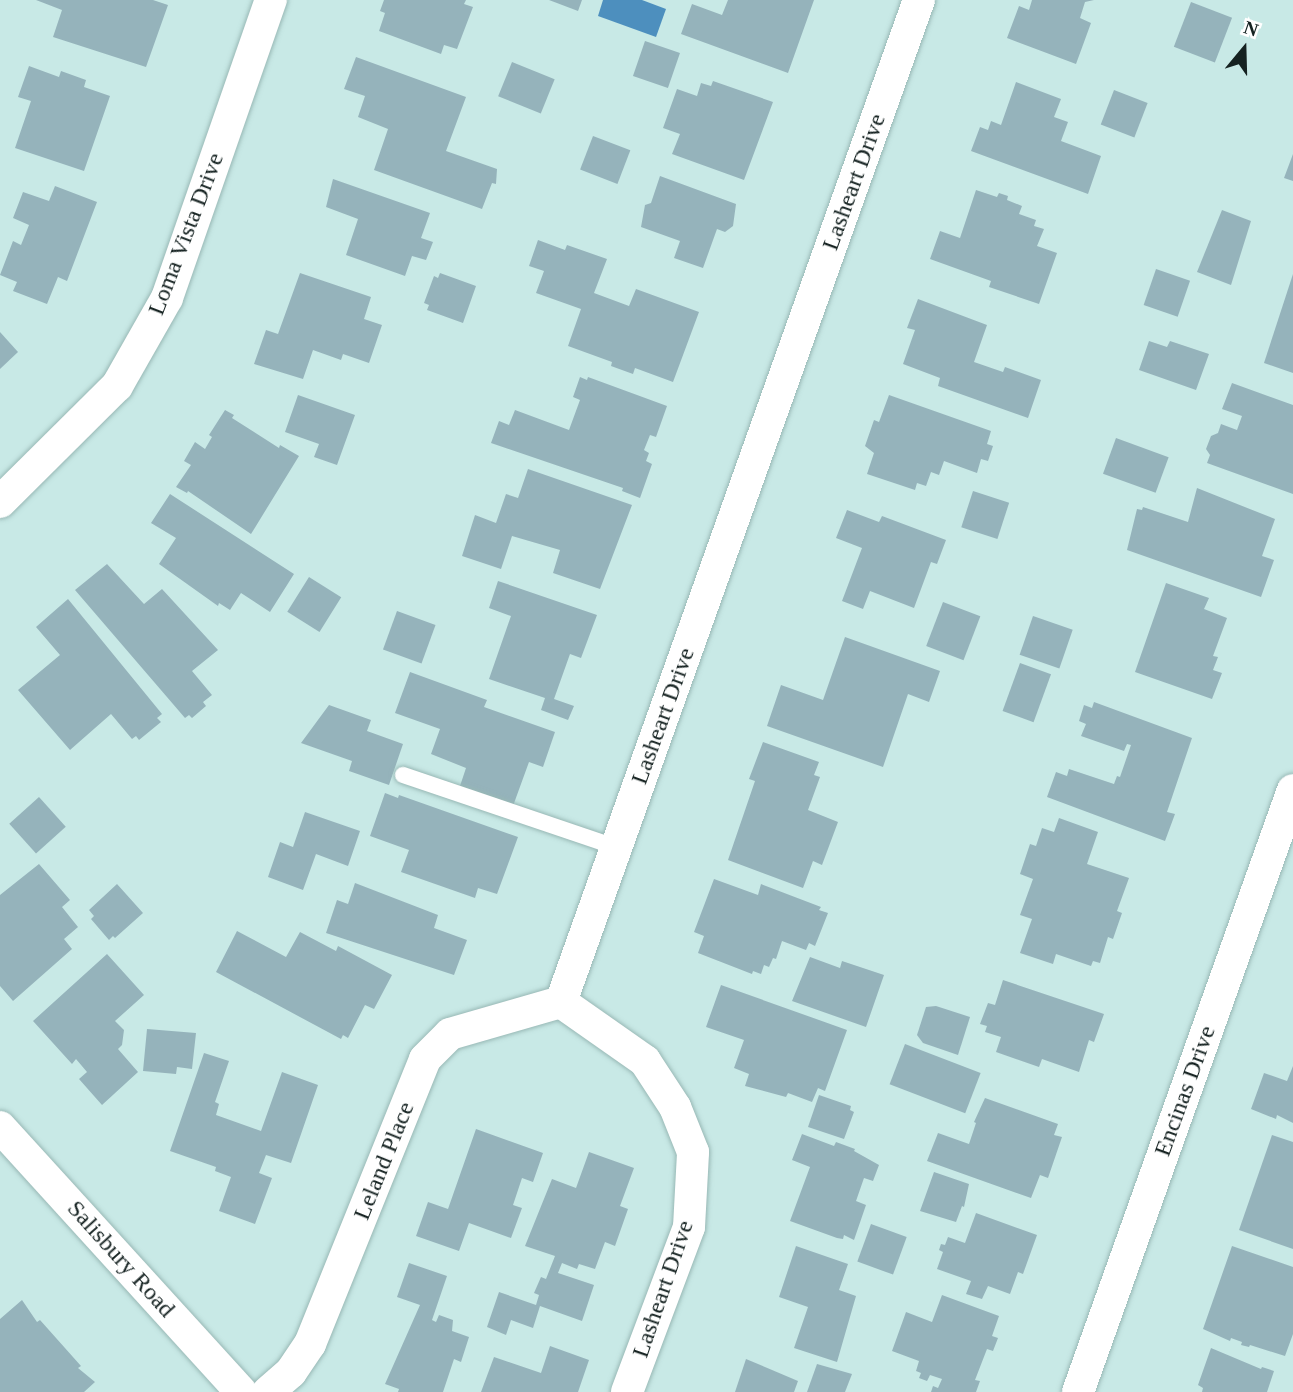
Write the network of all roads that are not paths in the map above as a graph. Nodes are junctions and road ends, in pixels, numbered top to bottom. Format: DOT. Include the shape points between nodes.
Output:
graph roads {
  1 [pos="271,0"];
  2 [pos="919,0"];
  3 [pos="0,502"];
  4 [pos="403,775"];
  5 [pos="1293,790"];
  6 [pos="616,847"];
  7 [pos="562,1003"];
  8 [pos="0,1127"];
  9 [pos="241,1392"];
  10 [pos="268,1392"];
  11 [pos="627,1392"];
  12 [pos="1078,1392"];
  1 -- 3 [label="street, Loma Vista Drive" via="167,298 117,386"];
  2 -- 6 [label="street, Lasheart Drive"];
  4 -- 6 [label="lane"];
  5 -- 12 [label="street, Encinas Drive"];
  6 -- 7 [label="street, Lasheart Drive"];
  7 -- 10 [label="street, Leland Place" via="450,1034 425,1059 310,1344 291,1372"];
  7 -- 11 [label="street, Lasheart Drive" via="645,1061 675,1107 693,1152 689,1227"];
  8 -- 9 [label="street, Salisbury Road"];
}
